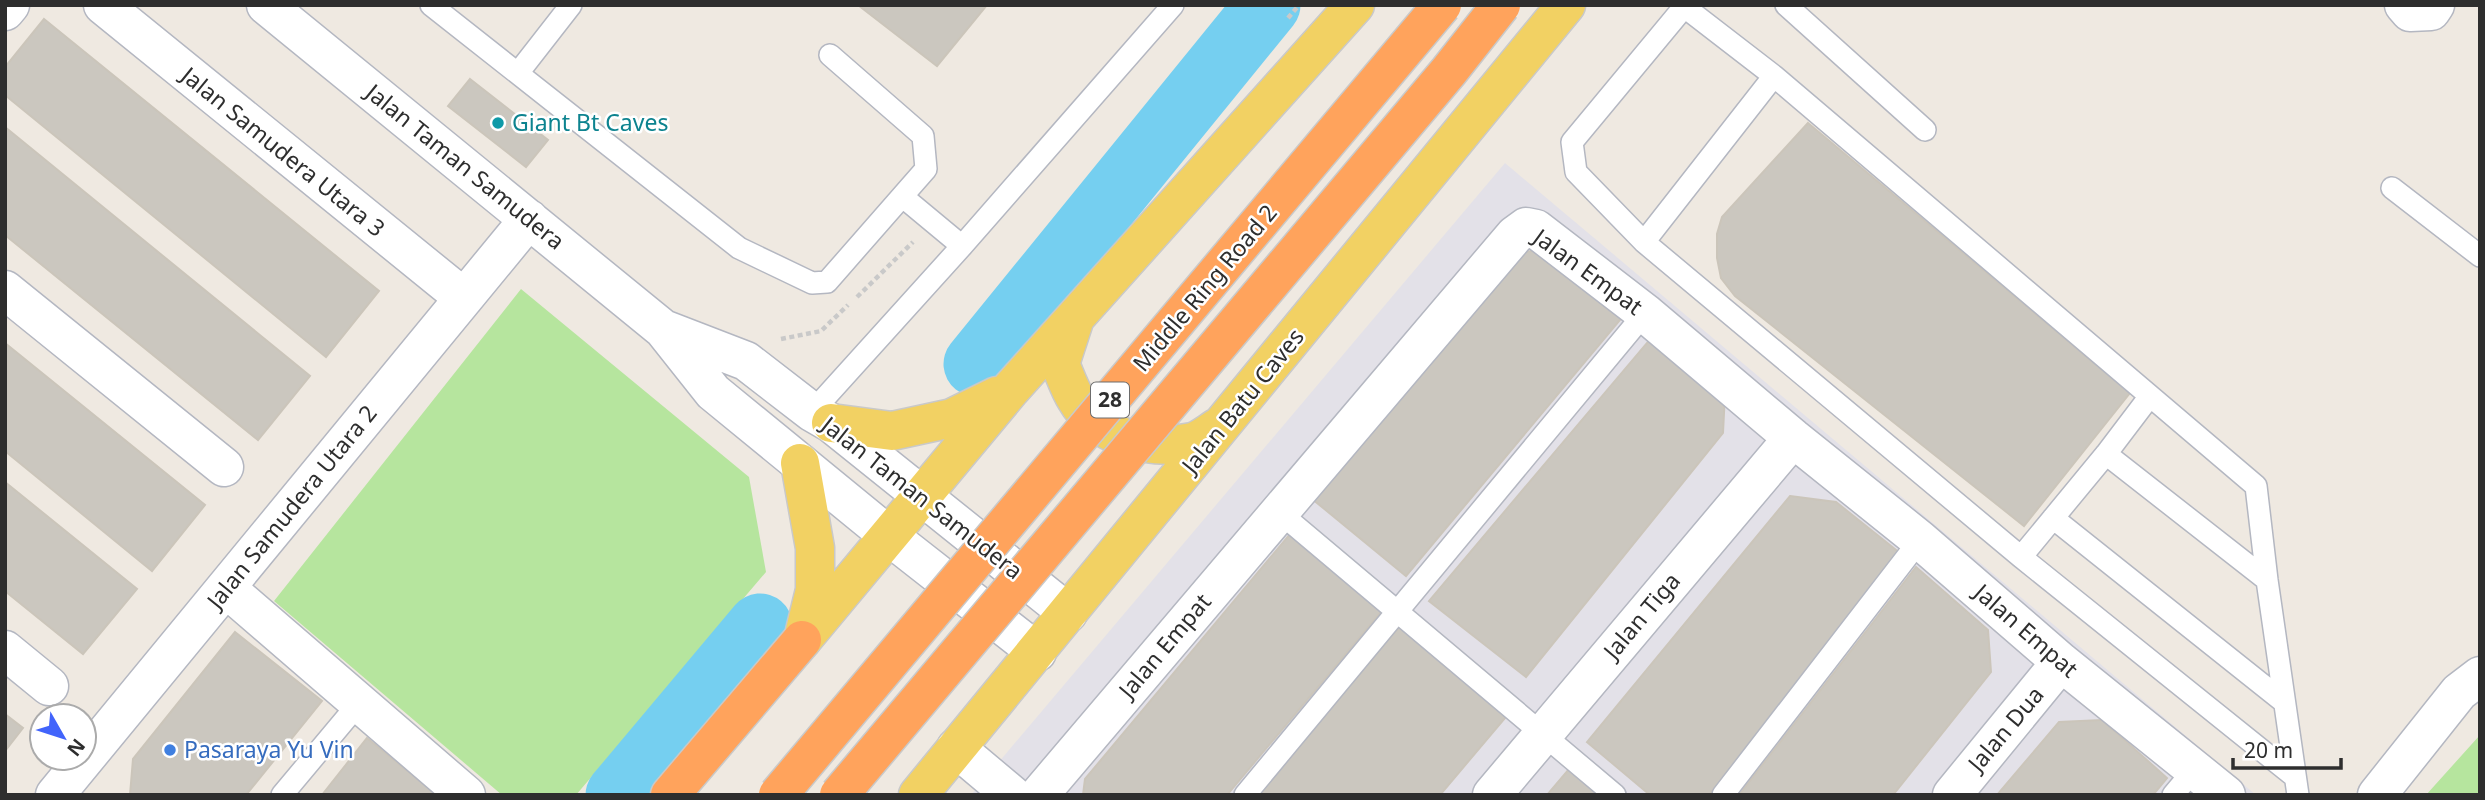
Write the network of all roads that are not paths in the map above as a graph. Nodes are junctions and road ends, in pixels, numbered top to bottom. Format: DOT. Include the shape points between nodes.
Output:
graph roads {
  1 [pos="10,5"];
  2 [pos="103,5"];
  3 [pos="266,5"];
  4 [pos="431,5"];
  5 [pos="571,5"];
  6 [pos="1173,5"];
  7 [pos="1354,5"];
  8 [pos="1441,5"];
  9 [pos="1501,5"];
  10 [pos="1566,5"];
  11 [pos="1786,5"];
  12 [pos="1683,6"];
  13 [pos="5,11"];
  14 [pos="830,55"];
  15 [pos="518,73"];
  16 [pos="1774,76"];
  17 [pos="1926,130"];
  18 [pos="2392,188"];
  19 [pos="903,197"];
  20 [pos="529,219"];
  21 [pos="1644,242"];
  22 [pos="962,246"];
  23 [pos="2480,256"];
  24 [pos="5,290"];
  25 [pos="464,298"];
  26 [pos="1645,313"];
  27 [pos="1076,316"];
  28 [pos="663,328"];
  29 [pos="1011,389"];
  30 [pos="2150,396"];
  31 [pos="822,418"];
  32 [pos="1225,423"];
  33 [pos="1793,438"];
  34 [pos="2106,454"];
  35 [pos="800,463"];
  36 [pos="224,467"];
  37 [pos="922,496"];
  38 [pos="1279,512"];
  39 [pos="2053,518"];
  40 [pos="888,536"];
  41 [pos="1920,540"];
  42 [pos="2021,557"];
  43 [pos="2267,580"];
  44 [pos="226,588"];
  45 [pos="1396,611"];
  46 [pos="1068,613"];
  47 [pos="802,640"];
  48 [pos="5,650"];
  49 [pos="1037,652"];
  50 [pos="2061,662"];
  51 [pos="2480,676"];
  52 [pos="49,686"];
  53 [pos="2284,702"];
  54 [pos="359,703"];
  55 [pos="1542,734"];
  56 [pos="956,748"];
  57 [pos="2183,782"];
  58 [pos="2296,786"];
  59 [pos="55,795"];
  60 [pos="282,795"];
  61 [pos="466,795"];
  62 [pos="670,795"];
  63 [pos="778,795"];
  64 [pos="839,795"];
  65 [pos="918,795"];
  66 [pos="1012,795"];
  67 [pos="1039,795"];
  68 [pos="1245,795"];
  69 [pos="1492,795"];
  70 [pos="1615,795"];
  71 [pos="1723,795"];
  72 [pos="1952,795"];
  73 [pos="2226,795"];
  74 [pos="2377,795"];
  1 -- 13 [label="street"];
  2 -- 25 [label="street, Jalan Samudera Utara 3"];
  3 -- 20 [label="street, Jalan Taman Samudera"];
  4 -- 15 [label="lane"];
  5 -- 15 [label="lane"];
  6 -- 22 [label="lane"];
  7 -- 27 [label="main road"];
  8 -- 63 [label="highway, Middle Ring Road 2 / 28, bridge"];
  9 -- 64 [label="highway, Middle Ring Road 2 / 28, bridge"];
  10 -- 32 [label="main road, Jalan Batu Caves"];
  11 -- 17 [label="lane"];
  12 -- 16 [label="lane"];
  12 -- 21 [label="lane" via="1572,142 1576,173"];
  14 -- 19 [label="lane" via="923,136 926,169"];
  15 -- 19 [label="lane" via="739,248 812,283 827,282"];
  16 -- 21 [label="lane"];
  16 -- 30 [label="lane"];
  18 -- 23 [label="lane"];
  19 -- 22 [label="lane"];
  20 -- 25 [label="street, Jalan Samudera Utara 2"];
  20 -- 28 [label="street, Jalan Taman Samudera"];
  21 -- 42 [label="lane"];
  22 -- 31 [label="lane"];
  24 -- 36 [label="street"];
  25 -- 44 [label="street, Jalan Samudera Utara 2"];
  26 -- 33 [label="street, Jalan Empat"];
  26 -- 38 [label="street, Jalan Empat" via="1536,229 1526,228 1515,235"];
  26 -- 45 [label="lane"];
  27 -- 29 [label="main road"];
  27 -- 32 [label="main road" via="1060,364 1077,401 1101,426 1132,441 1168,445 1195,442"];
  28 -- 31 [label="street, Jalan Taman Samudera" via="746,360"];
  28 -- 35 [label="street, Jalan Taman Samudera" via="713,392"];
  29 -- 31 [label="main road" via="952,418 892,430"];
  29 -- 37 [label="main road"];
  30 -- 34 [label="lane"];
  30 -- 43 [label="lane" via="2256,486"];
  31 -- 37 [label="street, Jalan Taman Samudera"];
  32 -- 46 [label="main road, Jalan Batu Caves"];
  33 -- 41 [label="street, Jalan Empat"];
  33 -- 55 [label="street, Jalan Tiga"];
  34 -- 39 [label="lane"];
  34 -- 43 [label="lane"];
  35 -- 40 [label="street, Jalan Taman Samudera"];
  35 -- 47 [label="main road" via="815,548 815,590"];
  37 -- 40 [label="main road"];
  37 -- 46 [label="street, Jalan Taman Samudera"];
  38 -- 45 [label="lane"];
  38 -- 67 [label="street, Jalan Empat"];
  39 -- 42 [label="lane"];
  39 -- 53 [label="lane"];
  40 -- 47 [label="main road"];
  40 -- 49 [label="street, Jalan Taman Samudera"];
  41 -- 50 [label="street, Jalan Empat"];
  41 -- 71 [label="lane"];
  42 -- 58 [label="lane"];
  43 -- 53 [label="lane"];
  44 -- 54 [label="street"];
  44 -- 59 [label="street, Jalan Samudera Utara 2"];
  45 -- 55 [label="lane"];
  45 -- 68 [label="lane"];
  46 -- 49 [label="main road, Jalan Batu Caves"];
  47 -- 62 [label="highway"];
  48 -- 52 [label="street"];
  49 -- 56 [label="main road, Jalan Batu Caves"];
  50 -- 57 [label="street, Jalan Empat"];
  50 -- 72 [label="street, Jalan Dua"];
  51 -- 74 [label="street" via="2459,692"];
  53 -- 58 [label="lane"];
  54 -- 60 [label="lane"];
  54 -- 61 [label="street"];
  55 -- 69 [label="street, Jalan Tiga"];
  55 -- 70 [label="lane"];
  56 -- 65 [label="main road, Jalan Batu Caves"];
  56 -- 66 [label="street"];
  57 -- 73 [label="street, Jalan Empat"];
}
